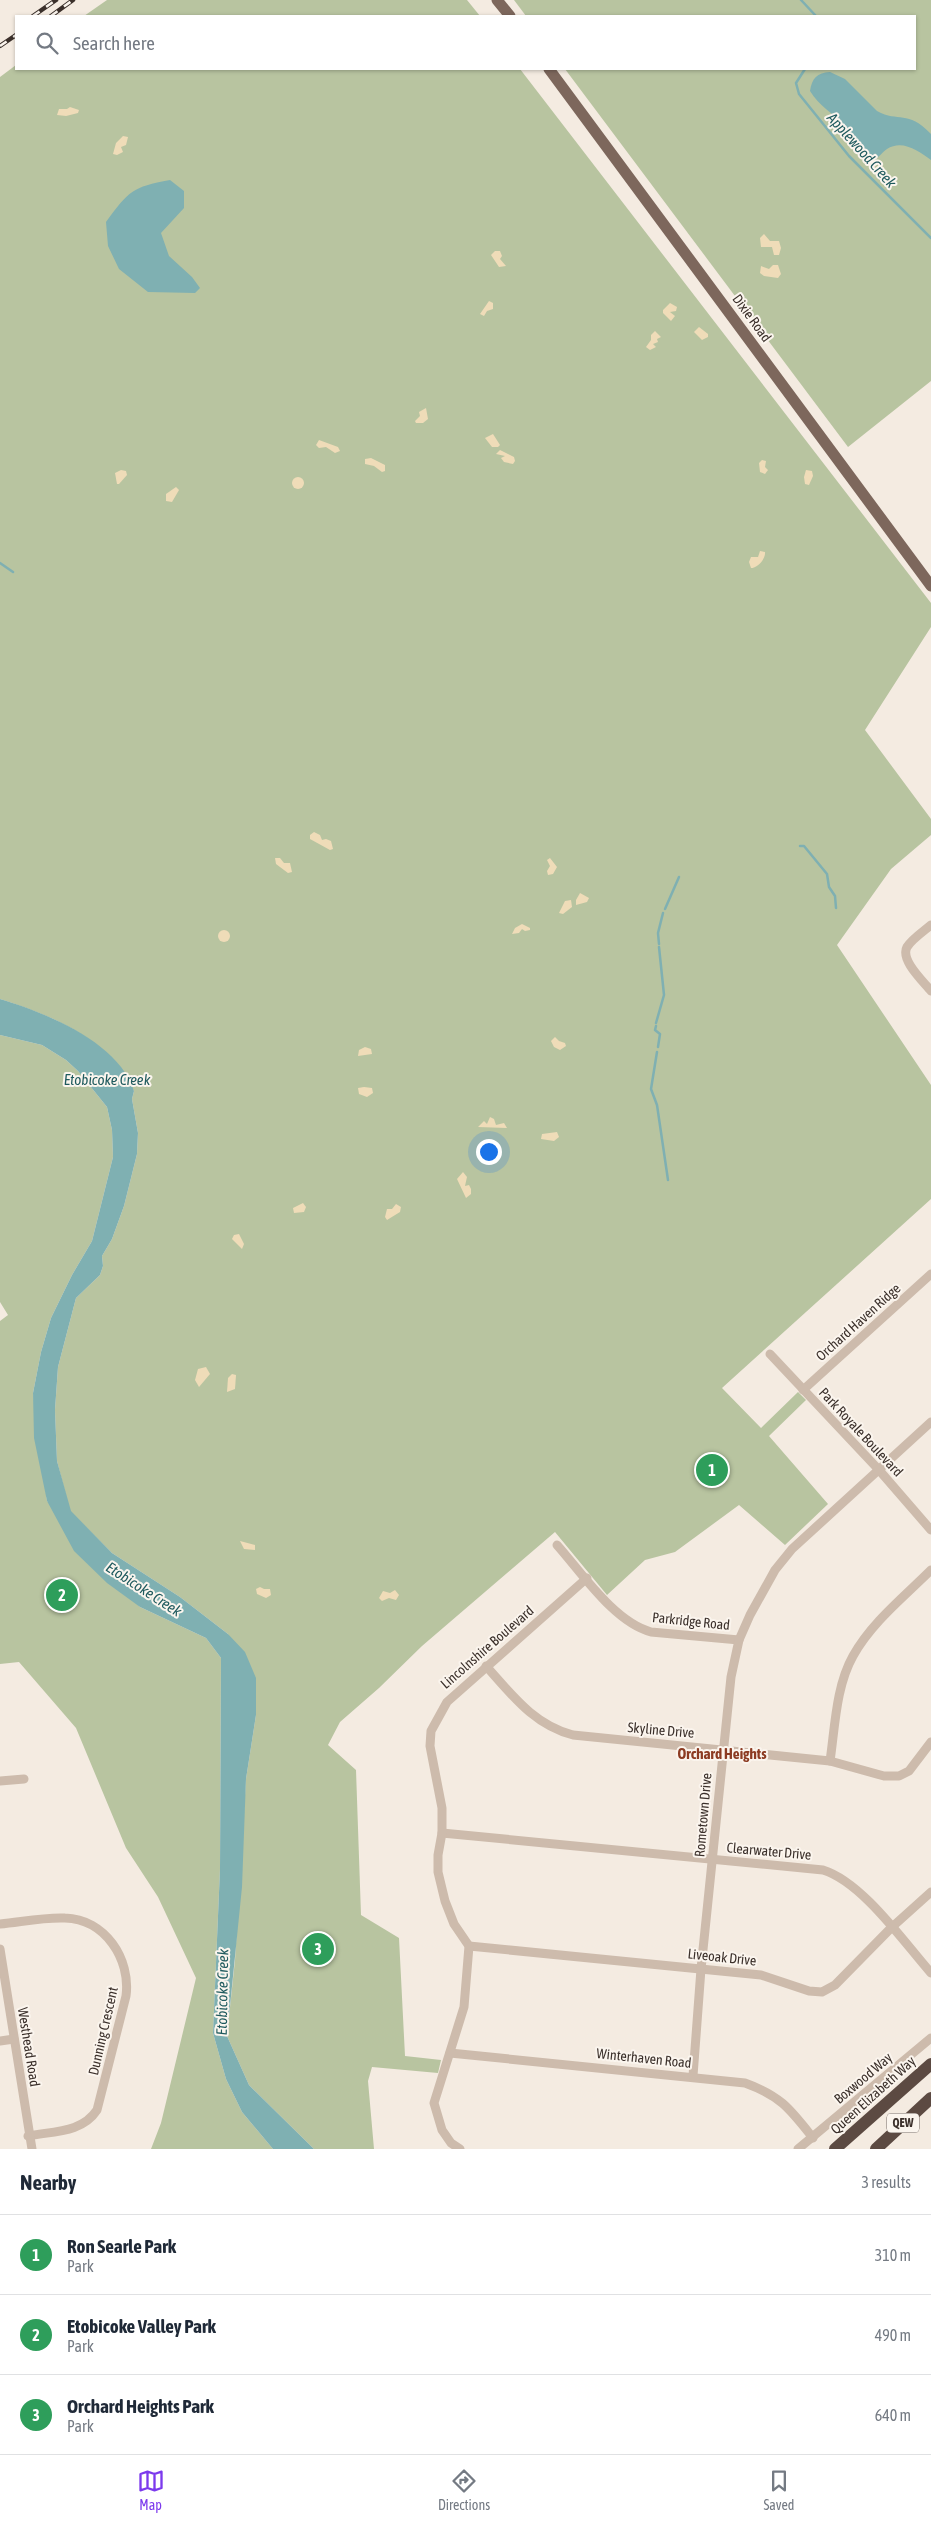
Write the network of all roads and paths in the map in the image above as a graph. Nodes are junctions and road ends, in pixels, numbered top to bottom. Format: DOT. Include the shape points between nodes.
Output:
graph roads {
  1 [pos="497,0"];
  2 [pos="509,15"];
  3 [pos="550,70"];
  4 [pos="931,586"];
  5 [pos="931,925"];
  6 [pos="931,990"];
  7 [pos="931,1274"];
  8 [pos="770,1354"];
  9 [pos="803,1390"];
  10 [pos="931,1422"];
  11 [pos="879,1470"];
  12 [pos="931,1530"];
  13 [pos="557,1545"];
  14 [pos="931,1570"];
  15 [pos="587,1578"];
  16 [pos="739,1640"];
  17 [pos="486,1666"];
  18 [pos="931,1742"];
  19 [pos="723,1749"];
  20 [pos="830,1761"];
  21 [pos="24,1778"];
  22 [pos="0,1781"];
  23 [pos="442,1833"];
  24 [pos="713,1859"];
  25 [pos="931,1892"];
  26 [pos="0,1924"];
  27 [pos="891,1928"];
  28 [pos="468,1946"];
  29 [pos="0,1949"];
  30 [pos="701,1969"];
  31 [pos="931,1973"];
  32 [pos="931,2038"];
  33 [pos="14,2039"];
  34 [pos="0,2041"];
  35 [pos="450,2053"];
  36 [pos="931,2064"];
  37 [pos="693,2076"];
  38 [pos="931,2098"];
  39 [pos="28,2136"];
  40 [pos="813,2138"];
  41 [pos="32,2149"];
  42 [pos="460,2149"];
  43 [pos="798,2149"];
  44 [pos="835,2149"];
  45 [pos="876,2149"];
  1 -- 2 [label="main road"];
  3 -- 4 [label="main road, Dixie Road"];
  5 -- 6 [label="street" via="909,945 906,954"];
  7 -- 9 [label="street, Orchard Haven Ridge"];
  8 -- 9 [label="street, Park Royale Boulevard"];
  9 -- 11 [label="street, Park Royale Boulevard"];
  10 -- 11 [label="street, Rometown Drive"];
  11 -- 12 [label="street, Park Royale Boulevard"];
  11 -- 16 [label="street, Rometown Drive" via="792,1549 775,1570"];
  13 -- 15 [label="street, Parkridge Road"];
  14 -- 20 [label="street" via="876,1623 853,1657 841,1690"];
  15 -- 16 [label="street, Parkridge Road" via="617,1613 638,1629"];
  15 -- 17 [label="street, Lincolnshire Boulevard"];
  16 -- 19 [label="street, Rometown Drive" via="731,1677"];
  17 -- 19 [label="street, Skyline Drive" via="533,1716 562,1732"];
  17 -- 23 [label="street, Lincolnshire Boulevard" via="446,1702 431,1731 430,1746 442,1808"];
  18 -- 20 [label="street, Skyline Drive" via="909,1771 899,1776 884,1776"];
  19 -- 20 [label="street, Skyline Drive"];
  19 -- 24 [label="street, Rometown Drive"];
  21 -- 22 [label="street"];
  23 -- 24 [label="street, Clearwater Drive"];
  23 -- 28 [label="street, Lincolnshire Boulevard" via="438,1855 441,1886 454,1924"];
  24 -- 27 [label="street, Clearwater Drive" via="833,1873 857,1889"];
  24 -- 30 [label="street, Rometown Drive"];
  25 -- 27 [label="street, Liveoak Drive"];
  26 -- 39 [label="street, Dunning Crescent" via="66,1918 85,1923 112,1942 128,1978 97,2110 88,2121 77,2127"];
  27 -- 30 [label="street, Liveoak Drive" via="826,1991 809,1991 761,1975"];
  27 -- 31 [label="street, Clearwater Drive"];
  28 -- 30 [label="street, Liveoak Drive"];
  28 -- 35 [label="street" via="464,2007"];
  29 -- 33 [label="street, Westhead Road"];
  30 -- 37 [label="street, Rometown Drive"];
  32 -- 40 [label="street, Boxwood Way"];
  33 -- 34 [label="street"];
  33 -- 39 [label="street, Westhead Road"];
  35 -- 37 [label="street, Winterhaven Road"];
  35 -- 42 [label="street" via="434,2103 442,2130"];
  36 -- 44 [label="highway, Queen Elizabeth Way / QEW"];
  37 -- 40 [label="street, Winterhaven Road" via="745,2083 770,2092 789,2107"];
  38 -- 45 [label="highway, QEW"];
  39 -- 41 [label="street, Westhead Road"];
  40 -- 43 [label="street"];
}
